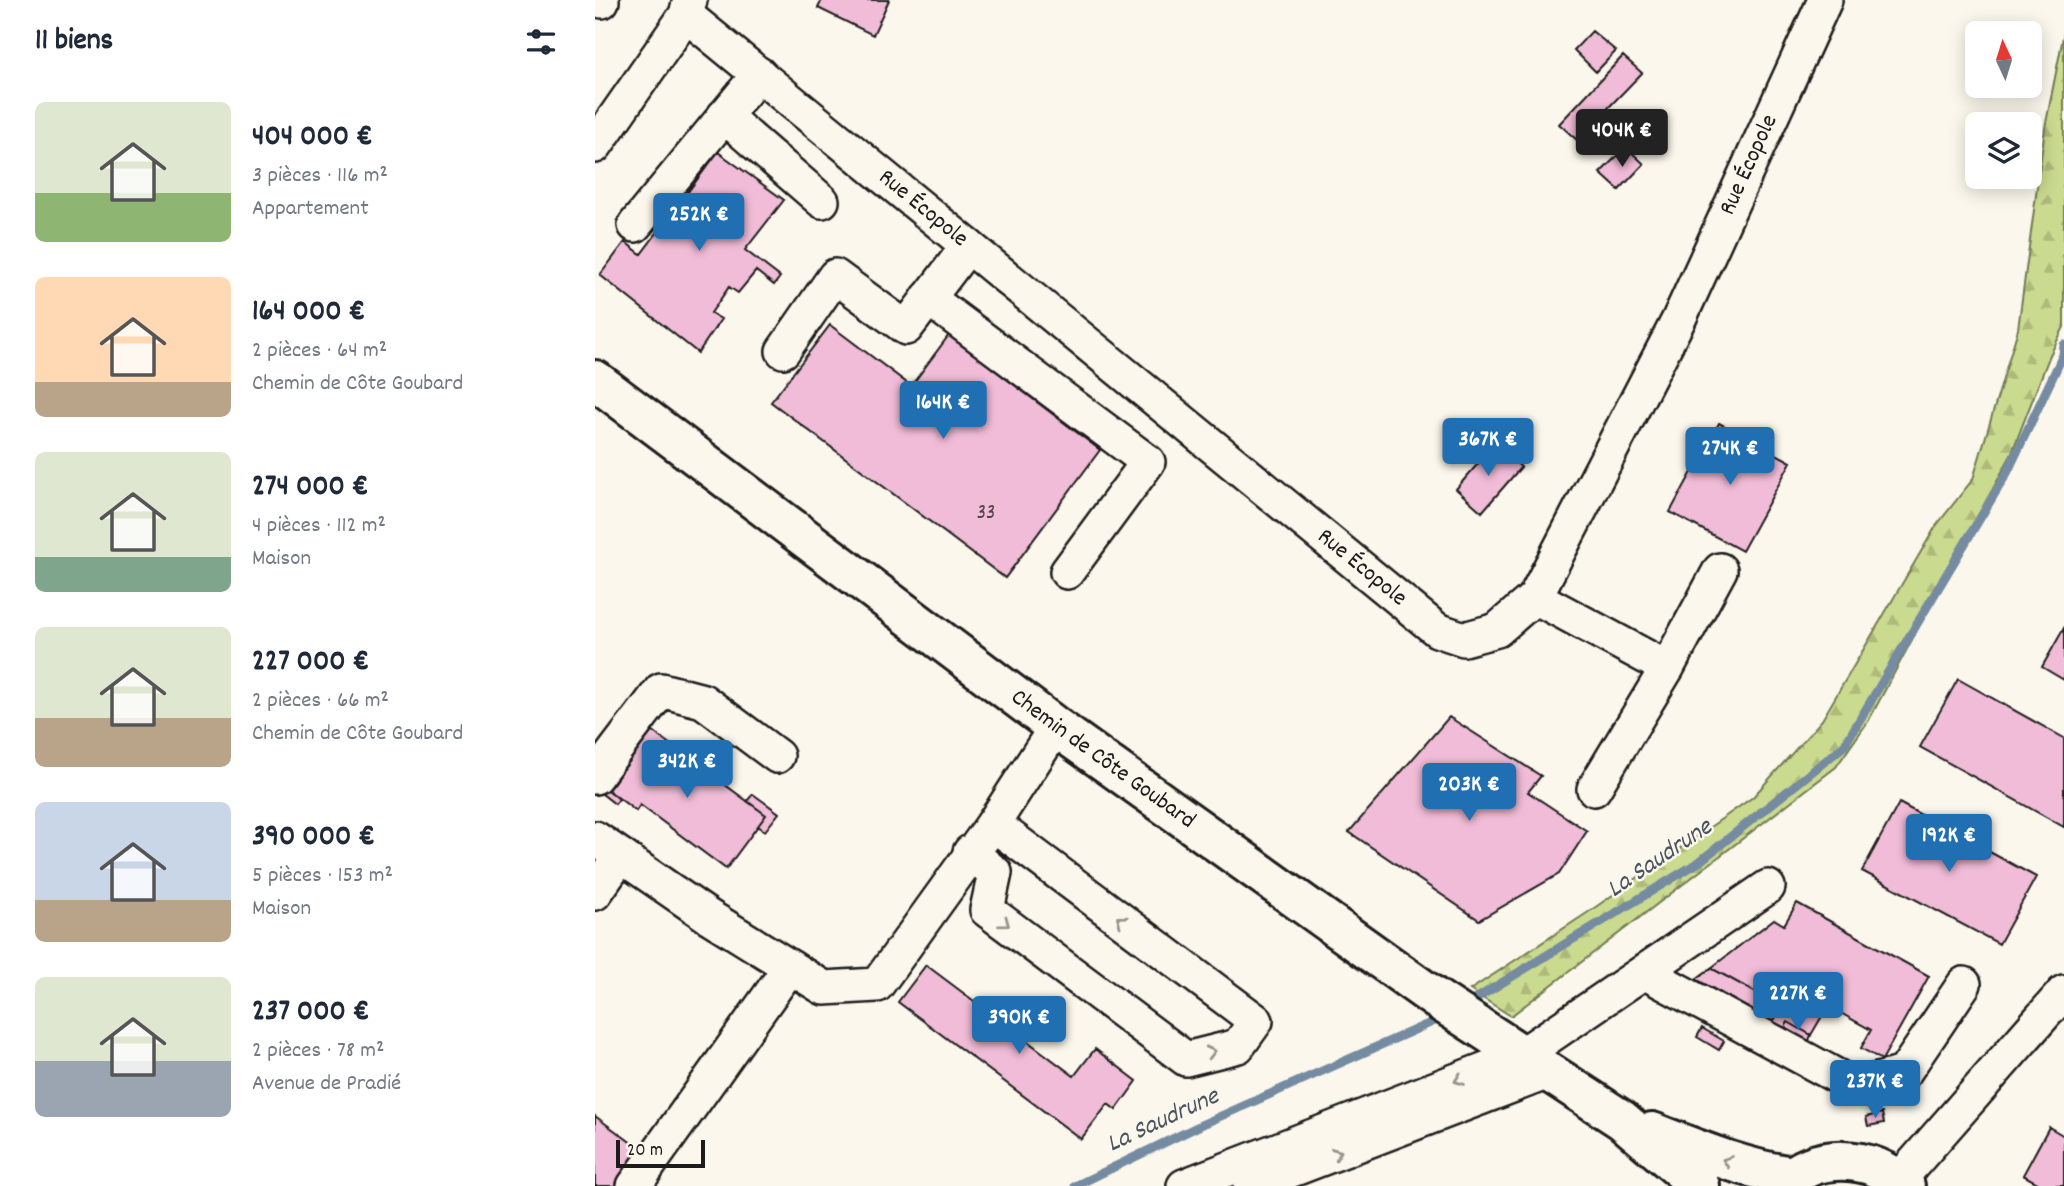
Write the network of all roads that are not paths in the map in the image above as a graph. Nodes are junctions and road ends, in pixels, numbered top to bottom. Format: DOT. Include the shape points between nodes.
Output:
graph roads {
  1 [pos="1825,0"];
  2 [pos="688,7"];
  3 [pos="758,74"];
  4 [pos="604,112"];
  5 [pos="724,116"];
  6 [pos="595,146"];
  7 [pos="822,201"];
  8 [pos="635,225"];
  9 [pos="968,246"];
  10 [pos="928,298"];
  11 [pos="783,351"];
  12 [pos="595,380"];
  13 [pos="1166,409"];
  14 [pos="1136,453"];
  15 [pos="1720,570"];
  16 [pos="1067,572"];
  17 [pos="1535,597"];
  18 [pos="1667,668"];
  19 [pos="1056,727"];
  20 [pos="777,756"];
  21 [pos="595,777"];
  22 [pos="1594,789"];
  23 [pos="993,824"];
  24 [pos="1019,844"];
  25 [pos="608,847"];
  26 [pos="970,852"];
  27 [pos="995,873"];
  28 [pos="1767,887"];
  29 [pos="595,893"];
  30 [pos="790,967"];
  31 [pos="1644,971"];
  32 [pos="1964,984"];
  33 [pos="2064,992"];
  34 [pos="1535,1063"];
  35 [pos="1622,1120"];
  36 [pos="1787,1181"];
  37 [pos="1902,1183"];
  38 [pos="634,1186"];
  39 [pos="1184,1186"];
  40 [pos="1250,1186"];
  41 [pos="1700,1186"];
  1 -- 17 [label="street, Rue Écopole" via="1679,319"];
  2 -- 3 [label="street, Rue Écopole"];
  2 -- 4 [label="street, Rue Écopole"];
  3 -- 5 [label="street"];
  3 -- 9 [label="street, Rue Écopole"];
  4 -- 6 [label="street, Rue Écopole"];
  5 -- 7 [label="street"];
  5 -- 8 [label="street"];
  9 -- 10 [label="street"];
  9 -- 13 [label="street, Rue Écopole"];
  10 -- 11 [label="street" via="905,328 835,276"];
  10 -- 14 [label="street"];
  12 -- 19 [label="main road, Chemin de Côte Goubard"];
  13 -- 14 [label="street"];
  13 -- 17 [label="street, Rue Écopole" via="1437,630 1464,639 1497,630"];
  14 -- 16 [label="street" via="1147,462"];
  15 -- 18 [label="street"];
  17 -- 18 [label="street"];
  18 -- 22 [label="street"];
  19 -- 23 [label="street"];
  19 -- 34 [label="main road, Chemin de Côte Goubard" via="1435,998"];
  20 -- 21 [label="street" via="703,701 661,690"];
  23 -- 24 [label="street"];
  23 -- 26 [label="street"];
  24 -- 27 [label="street"];
  27 -- 24 [label="street, one-way" via="987,910 1186,1059 1238,1046 1256,1021"];
  25 -- 29 [label="street"];
  25 -- 30 [label="street"];
  26 -- 27 [label="street"];
  26 -- 30 [label="street" via="877,985 824,988"];
  28 -- 31 [label="street"];
  30 -- 38 [label="street" via="735,1029"];
  31 -- 32 [label="street" via="1855,1086 1904,1073"];
  31 -- 34 [label="street"];
  33 -- 37 [label="street"];
  34 -- 35 [label="main road, Chemin de Côte Goubard"];
  34 -- 39 [label="street, one-way"];
  40 -- 34 [label="street, one-way"];
  36 -- 35 [label="main road, Chemin de Côte Goubard, one-way"];
  35 -- 41 [label="main road, Chemin de Côte Goubard"];
  36 -- 37 [label="main road" via="1810,1166 1836,1160 1863,1162"];
}
